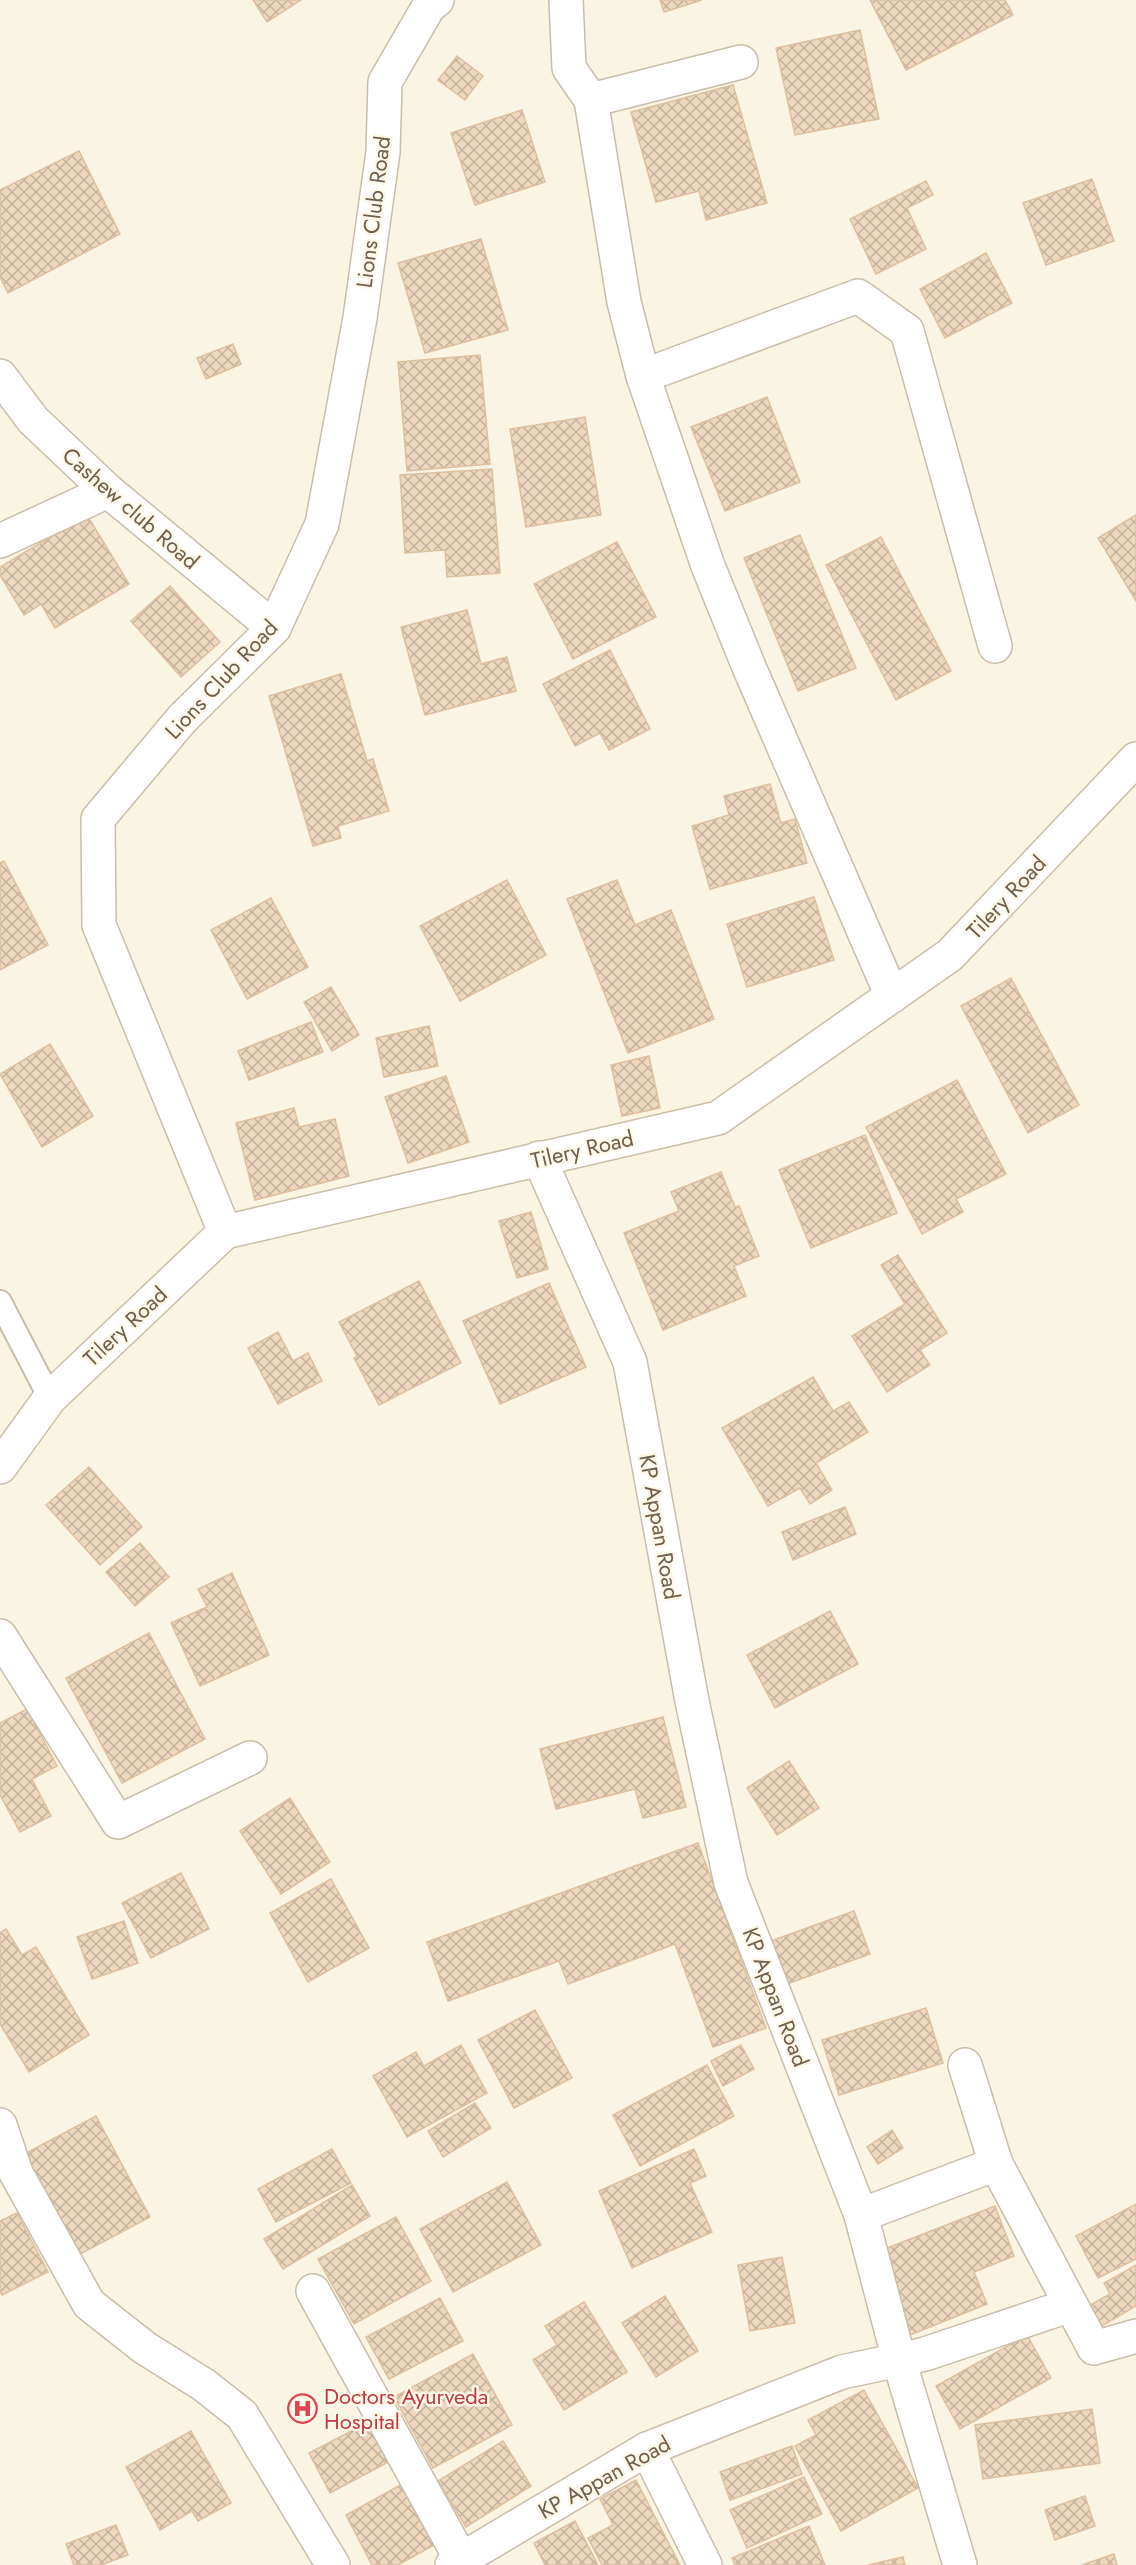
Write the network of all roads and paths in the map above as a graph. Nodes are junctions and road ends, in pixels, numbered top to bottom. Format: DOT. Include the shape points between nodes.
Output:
graph roads {
  1 [pos="436,0"];
  2 [pos="566,0"];
  3 [pos="741,62"];
  4 [pos="591,100"];
  5 [pos="0,376"];
  6 [pos="643,376"];
  7 [pos="108,492"];
  8 [pos="0,541"];
  9 [pos="274,628"];
  10 [pos="995,646"];
  11 [pos="1136,759"];
  12 [pos="892,996"];
  13 [pos="539,1158"];
  14 [pos="225,1232"];
  15 [pos="0,1302"];
  16 [pos="50,1398"];
  17 [pos="0,1467"];
  18 [pos="0,1636"];
  19 [pos="250,1758"];
  20 [pos="965,2065"];
  21 [pos="0,2125"];
  22 [pos="996,2164"];
  23 [pos="861,2215"];
  24 [pos="313,2291"];
  25 [pos="1071,2305"];
  26 [pos="1136,2336"];
  27 [pos="899,2360"];
  28 [pos="647,2449"];
  29 [pos="457,2562"];
  30 [pos="333,2565"];
  31 [pos="705,2565"];
  32 [pos="960,2565"];
  1 -- 9 [label="street, Lions Club Road" via="385,82 383,152 360,318 322,524"];
  2 -- 4 [label="street" via="569,68"];
  3 -- 4 [label="street"];
  4 -- 6 [label="street" via="624,302"];
  5 -- 7 [label="street, Cashew club Road" via="33,420"];
  6 -- 10 [label="street" via="858,296 907,330"];
  6 -- 12 [label="street" via="708,566"];
  7 -- 8 [label="street"];
  7 -- 9 [label="street, Cashew club Road"];
  9 -- 14 [label="street, Lions Club Road" via="182,719 98,819 99,925"];
  11 -- 12 [label="street, Tilery Road" via="950,955"];
  12 -- 13 [label="street, Tilery Road" via="718,1118"];
  13 -- 14 [label="street, Tilery Road"];
  13 -- 23 [label="street, KP Appan Road" via="630,1362 692,1701 731,1883"];
  14 -- 16 [label="street, Tilery Road"];
  15 -- 16 [label="lane"];
  16 -- 17 [label="street, Tilery Road"];
  18 -- 19 [label="street" via="118,1822"];
  20 -- 22 [label="street"];
  21 -- 30 [label="street" via="16,2173 89,2304 145,2349 204,2385 242,2415"];
  22 -- 23 [label="street"];
  22 -- 25 [label="street"];
  23 -- 27 [label="street, KP Appan Road"];
  24 -- 29 [label="street"];
  25 -- 26 [label="street" via="1094,2348"];
  25 -- 27 [label="street"];
  27 -- 28 [label="street, KP Appan Road" via="842,2372"];
  27 -- 32 [label="street"];
  28 -- 29 [label="street, KP Appan Road"];
  28 -- 31 [label="street"];
}
